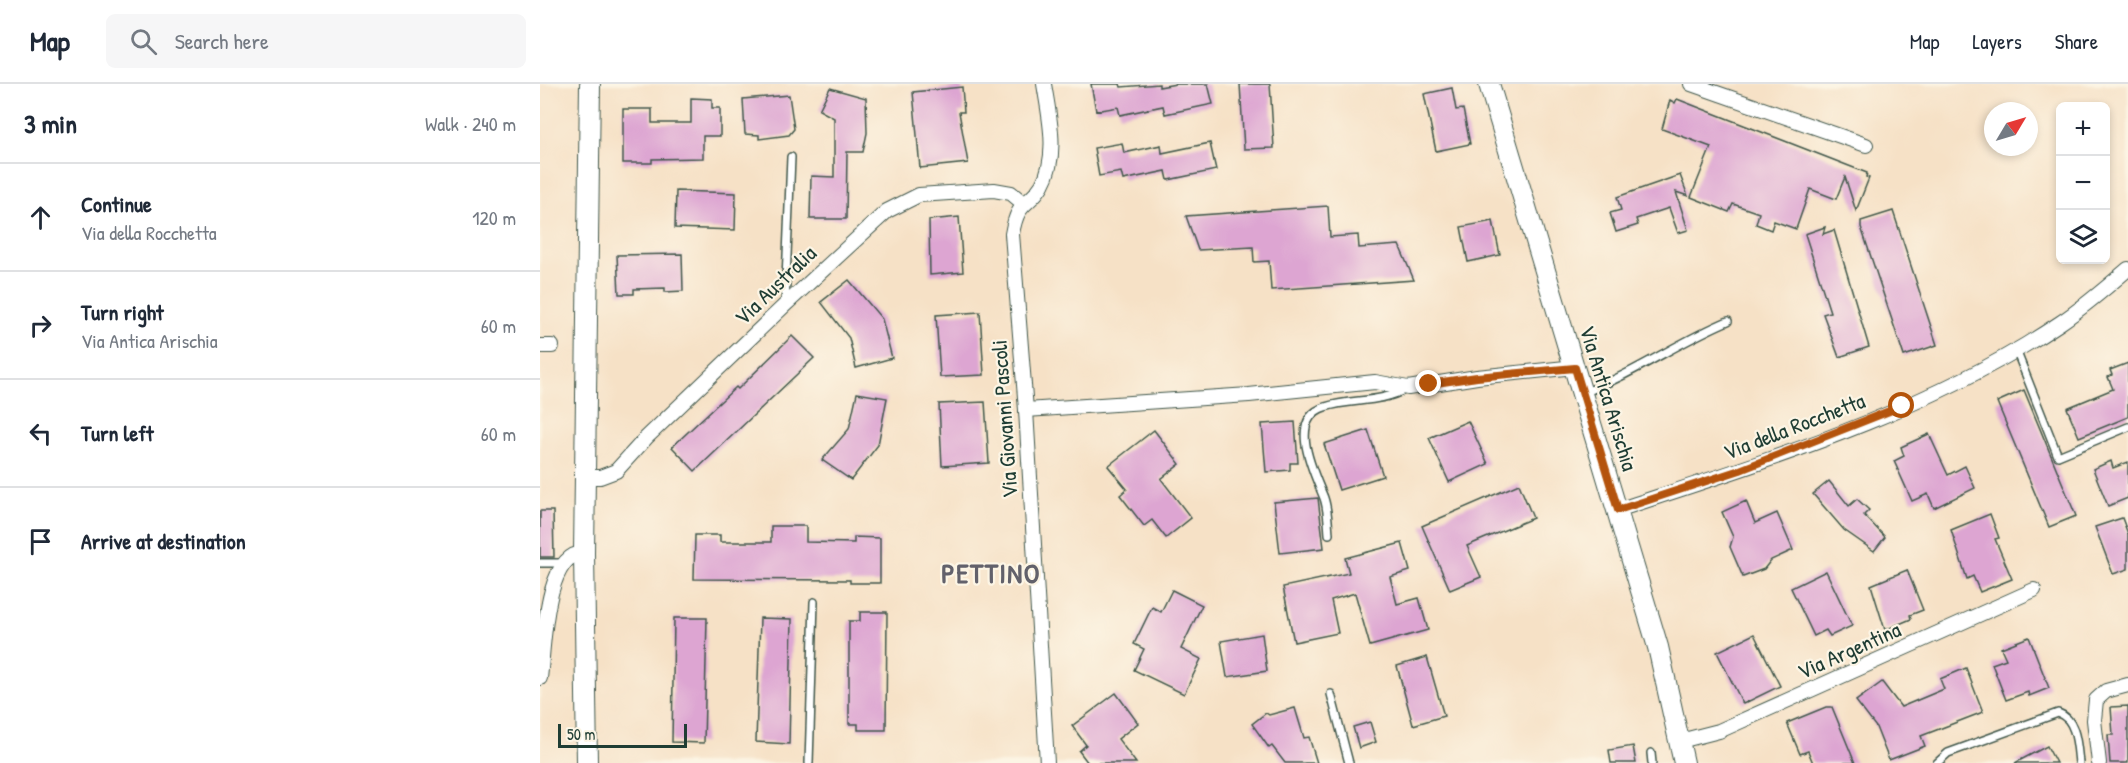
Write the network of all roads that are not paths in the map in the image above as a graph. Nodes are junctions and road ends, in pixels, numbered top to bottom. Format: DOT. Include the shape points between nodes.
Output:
graph roads {
  1 [pos="590,84"];
  2 [pos="1044,84"];
  3 [pos="1489,84"];
  4 [pos="1691,84"];
  5 [pos="1866,145"];
  6 [pos="791,157"];
  7 [pos="1023,203"];
  8 [pos="2128,269"];
  9 [pos="785,304"];
  10 [pos="1728,321"];
  11 [pos="2016,350"];
  12 [pos="1575,368"];
  13 [pos="1408,388"];
  14 [pos="1583,393"];
  15 [pos="1026,410"];
  16 [pos="2128,427"];
  17 [pos="585,477"];
  18 [pos="1618,510"];
  19 [pos="1329,534"];
  20 [pos="584,553"];
  21 [pos="540,563"];
  22 [pos="563,563"];
  23 [pos="2034,590"];
  24 [pos="814,602"];
  25 [pos="540,678"];
  26 [pos="2128,685"];
  27 [pos="1331,694"];
  28 [pos="1680,741"];
  29 [pos="1651,753"];
  30 [pos="587,763"];
  31 [pos="809,763"];
  32 [pos="1047,763"];
  33 [pos="1349,763"];
  34 [pos="1652,763"];
  35 [pos="1684,763"];
  36 [pos="1937,763"];
  37 [pos="2079,763"];
  38 [pos="2099,763"];
  1 -- 17 [label="main road"];
  2 -- 7 [label="street, Via Giovanni Pascoli" via="1051,155 1041,186"];
  3 -- 12 [label="main road, Via Antica Arischia"];
  4 -- 5 [label="street"];
  6 -- 9 [label="lane"];
  7 -- 9 [label="street, Via Australia" via="1011,193 994,190 910,198 866,228"];
  7 -- 15 [label="street, Via Giovanni Pascoli" via="1012,234"];
  8 -- 11 [label="street, Via della Rocchetta" via="2061,322"];
  9 -- 17 [label="street, Via Australia" via="616,471"];
  10 -- 14 [label="lane" via="1617,380"];
  11 -- 16 [label="lane" via="2058,456"];
  11 -- 18 [label="street, Via della Rocchetta" via="1852,428"];
  12 -- 13 [label="street"];
  12 -- 14 [label="main road, Via Antica Arischia"];
  13 -- 15 [label="street" via="1375,382"];
  13 -- 19 [label="lane" via="1388,398 1324,407 1312,414 1306,427 1306,446 1311,472 1324,498"];
  14 -- 18 [label="main road, Via Antica Arischia"];
  15 -- 32 [label="street, Via Giovanni Pascoli"];
  17 -- 20 [label="main road"];
  18 -- 28 [label="main road, Via Antica Arischia" via="1658,647"];
  20 -- 22 [label="street"];
  20 -- 30 [label="main road"];
  21 -- 22 [label="lane"];
  22 -- 25 [label="street" via="551,588"];
  23 -- 28 [label="street, Via Argentina" via="1719,731"];
  24 -- 31 [label="lane"];
  26 -- 38 [label="street" via="2106,691 2096,700"];
  27 -- 33 [label="lane"];
  28 -- 35 [label="main road, Via Antica Arischia"];
  29 -- 34 [label="lane"];
  36 -- 37 [label="lane" via="1948,753 2058,713 2075,734"];
}
